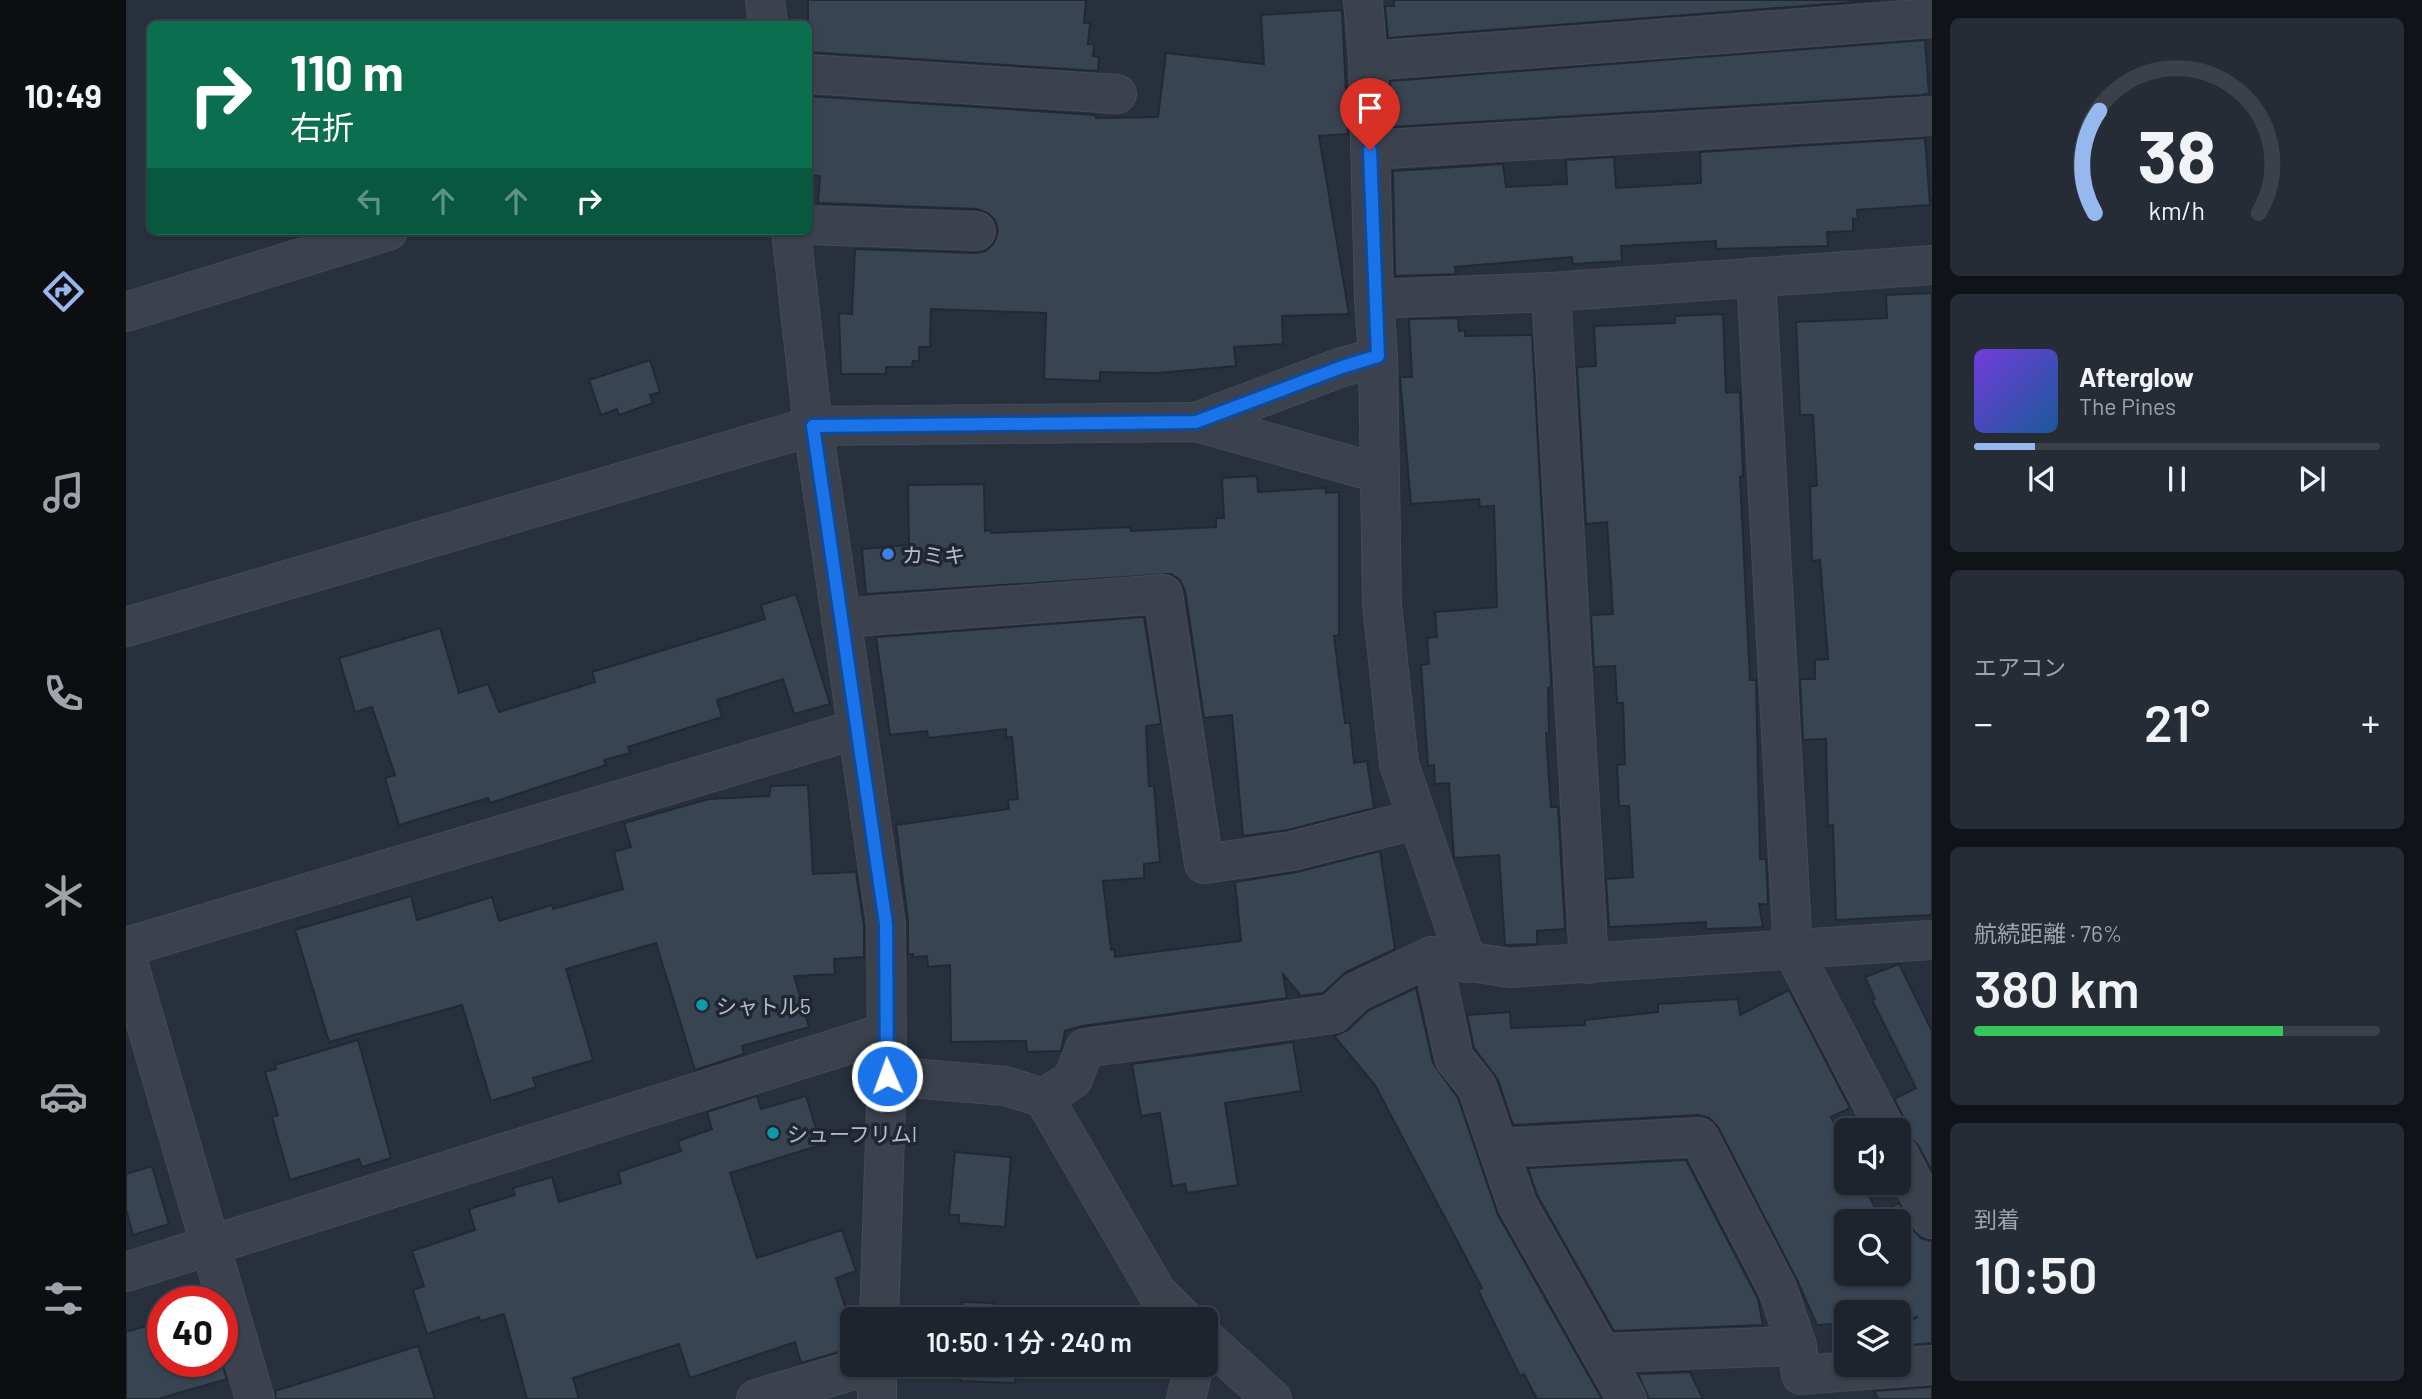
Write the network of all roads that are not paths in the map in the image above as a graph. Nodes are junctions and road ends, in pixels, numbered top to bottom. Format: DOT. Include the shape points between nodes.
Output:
graph roads {
  1 [pos="765,0"];
  2 [pos="1363,0"];
  3 [pos="1932,18"];
  4 [pos="768,21"];
  5 [pos="1368,61"];
  6 [pos="812,74"];
  7 [pos="1117,94"];
  8 [pos="1932,117"];
  9 [pos="1370,150"];
  10 [pos="812,225"];
  11 [pos="976,231"];
  12 [pos="375,235"];
  13 [pos="791,235"];
  14 [pos="1932,265"];
  15 [pos="1756,277"];
  16 [pos="1551,292"];
  17 [pos="1374,299"];
  18 [pos="126,312"];
  19 [pos="1378,356"];
  20 [pos="1196,422"];
  21 [pos="813,426"];
  22 [pos="1378,473"];
  23 [pos="841,618"];
  24 [pos="126,627"];
  25 [pos="857,729"];
  26 [pos="1418,819"];
  27 [pos="1932,940"];
  28 [pos="126,947"];
  29 [pos="1793,951"];
  30 [pos="126,955"];
  31 [pos="1449,959"];
  32 [pos="1589,964"];
  33 [pos="886,1032"];
  34 [pos="887,1076"];
  35 [pos="1044,1098"];
  36 [pos="1880,1118"];
  37 [pos="1501,1148"];
  38 [pos="1911,1178"];
  39 [pos="1932,1219"];
  40 [pos="210,1246"];
  41 [pos="126,1272"];
  42 [pos="879,1307"];
  43 [pos="1172,1307"];
  44 [pos="1218,1350"];
  45 [pos="1601,1353"];
  46 [pos="1932,1365"];
  47 [pos="1800,1373"];
  48 [pos="840,1374"];
  49 [pos="877,1377"];
  50 [pos="1191,1377"];
  51 [pos="254,1399"];
  52 [pos="756,1399"];
  53 [pos="877,1399"];
  54 [pos="1186,1399"];
  55 [pos="1272,1399"];
  56 [pos="1627,1399"];
  1 -- 4 [label="street"];
  2 -- 5 [label="street"];
  3 -- 5 [label="street"];
  5 -- 9 [label="street"];
  6 -- 7 [label="street"];
  8 -- 9 [label="street"];
  9 -- 17 [label="street"];
  10 -- 11 [label="street"];
  12 -- 18 [label="street"];
  13 -- 21 [label="street"];
  14 -- 15 [label="street"];
  15 -- 16 [label="street"];
  15 -- 29 [label="street"];
  16 -- 17 [label="street"];
  16 -- 32 [label="street"];
  17 -- 19 [label="street"];
  19 -- 20 [label="street"];
  19 -- 22 [label="street"];
  20 -- 21 [label="street"];
  20 -- 22 [label="street"];
  21 -- 23 [label="street"];
  21 -- 24 [label="street"];
  22 -- 26 [label="street" via="1382,604 1397,750"];
  23 -- 25 [label="street"];
  23 -- 26 [label="street" via="1163,594 1204,864 1292,851"];
  25 -- 28 [label="street"];
  25 -- 33 [label="street" via="886,924"];
  26 -- 31 [label="street"];
  27 -- 29 [label="street"];
  29 -- 32 [label="street"];
  29 -- 36 [label="street"];
  30 -- 40 [label="street"];
  31 -- 32 [label="street" via="1510,968"];
  31 -- 35 [label="street" via="1356,992 1333,1014 1085,1048 1073,1079"];
  31 -- 37 [label="street" via="1454,1058 1477,1087"];
  33 -- 34 [label="street"];
  33 -- 40 [label="street"];
  34 -- 35 [label="street" via="1005,1086"];
  34 -- 42 [label="street"];
  35 -- 43 [label="street" via="1156,1291"];
  37 -- 45 [label="street" via="1517,1204"];
  37 -- 47 [label="street" via="1699,1136 1778,1290"];
  38 -- 39 [label="street"];
  40 -- 41 [label="street"];
  40 -- 51 [label="street"];
  44 -- 55 [label="street"];
  45 -- 47 [label="street"];
  45 -- 56 [label="street"];
  46 -- 47 [label="street"];
  48 -- 52 [label="street"];
  49 -- 53 [label="street"];
  50 -- 54 [label="street"];
}
